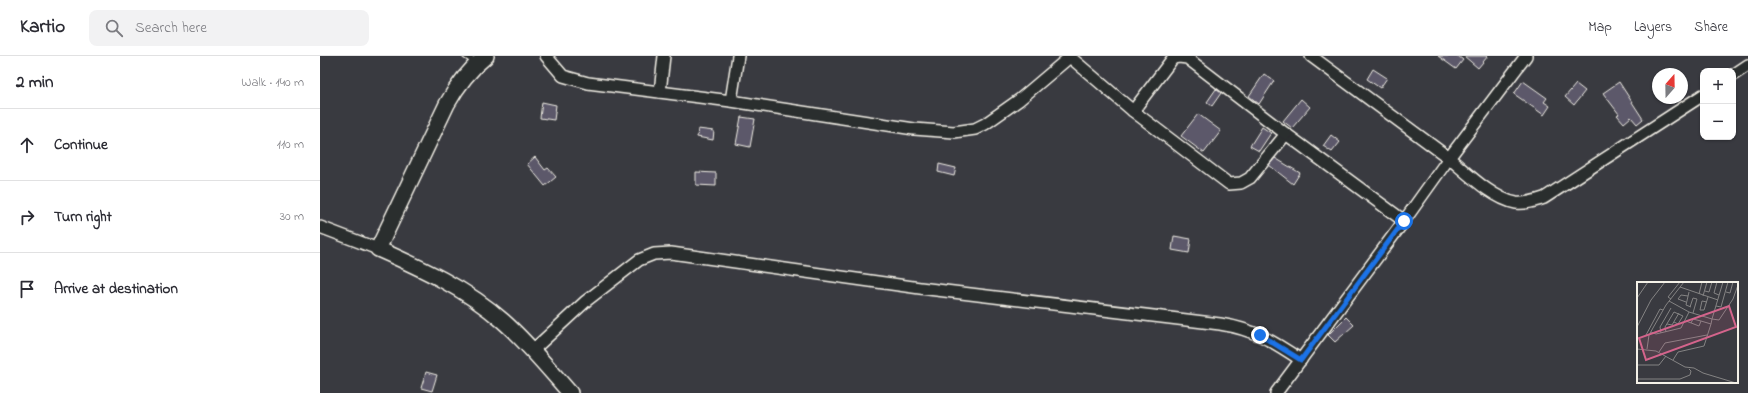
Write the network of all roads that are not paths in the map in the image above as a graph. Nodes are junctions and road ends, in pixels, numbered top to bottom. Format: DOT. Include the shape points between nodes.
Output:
graph roads {
  1 [pos="546,56"];
  2 [pos="664,56"];
  3 [pos="738,56"];
  4 [pos="1071,56"];
  5 [pos="1311,56"];
  6 [pos="1526,56"];
  7 [pos="476,58"];
  8 [pos="1748,65"];
  9 [pos="1736,73"];
  10 [pos="660,92"];
  11 [pos="1700,97"];
  12 [pos="731,101"];
  13 [pos="1133,111"];
  14 [pos="1286,134"];
  15 [pos="1449,158"];
  16 [pos="1404,221"];
  17 [pos="320,227"];
  18 [pos="378,249"];
  19 [pos="533,350"];
  20 [pos="1301,360"];
  21 [pos="570,393"];
  22 [pos="1276,393"];
  1 -- 10 [label="street" via="558,72 570,79"];
  2 -- 10 [label="street"];
  3 -- 12 [label="street"];
  4 -- 12 [label="street" via="1019,100 985,124 965,131 914,129"];
  4 -- 13 [label="street"];
  5 -- 15 [label="street"];
  6 -- 15 [label="street"];
  7 -- 18 [label="street" via="437,121"];
  8 -- 9 [label="street"];
  10 -- 12 [label="street"];
  11 -- 15 [label="street" via="1544,198 1530,202 1515,203 1502,198"];
  13 -- 14 [label="street" via="1229,184 1241,183 1250,178"];
  13 -- 14 [label="street" via="1173,58 1183,57"];
  14 -- 16 [label="street"];
  15 -- 16 [label="street"];
  16 -- 20 [label="street"];
  17 -- 18 [label="street"];
  18 -- 19 [label="street" via="418,267 468,296 502,320"];
  19 -- 20 [label="street" via="586,301 639,260 654,254 671,253 928,289 1220,324 1260,335"];
  19 -- 21 [label="street"];
  20 -- 22 [label="street"];
}
